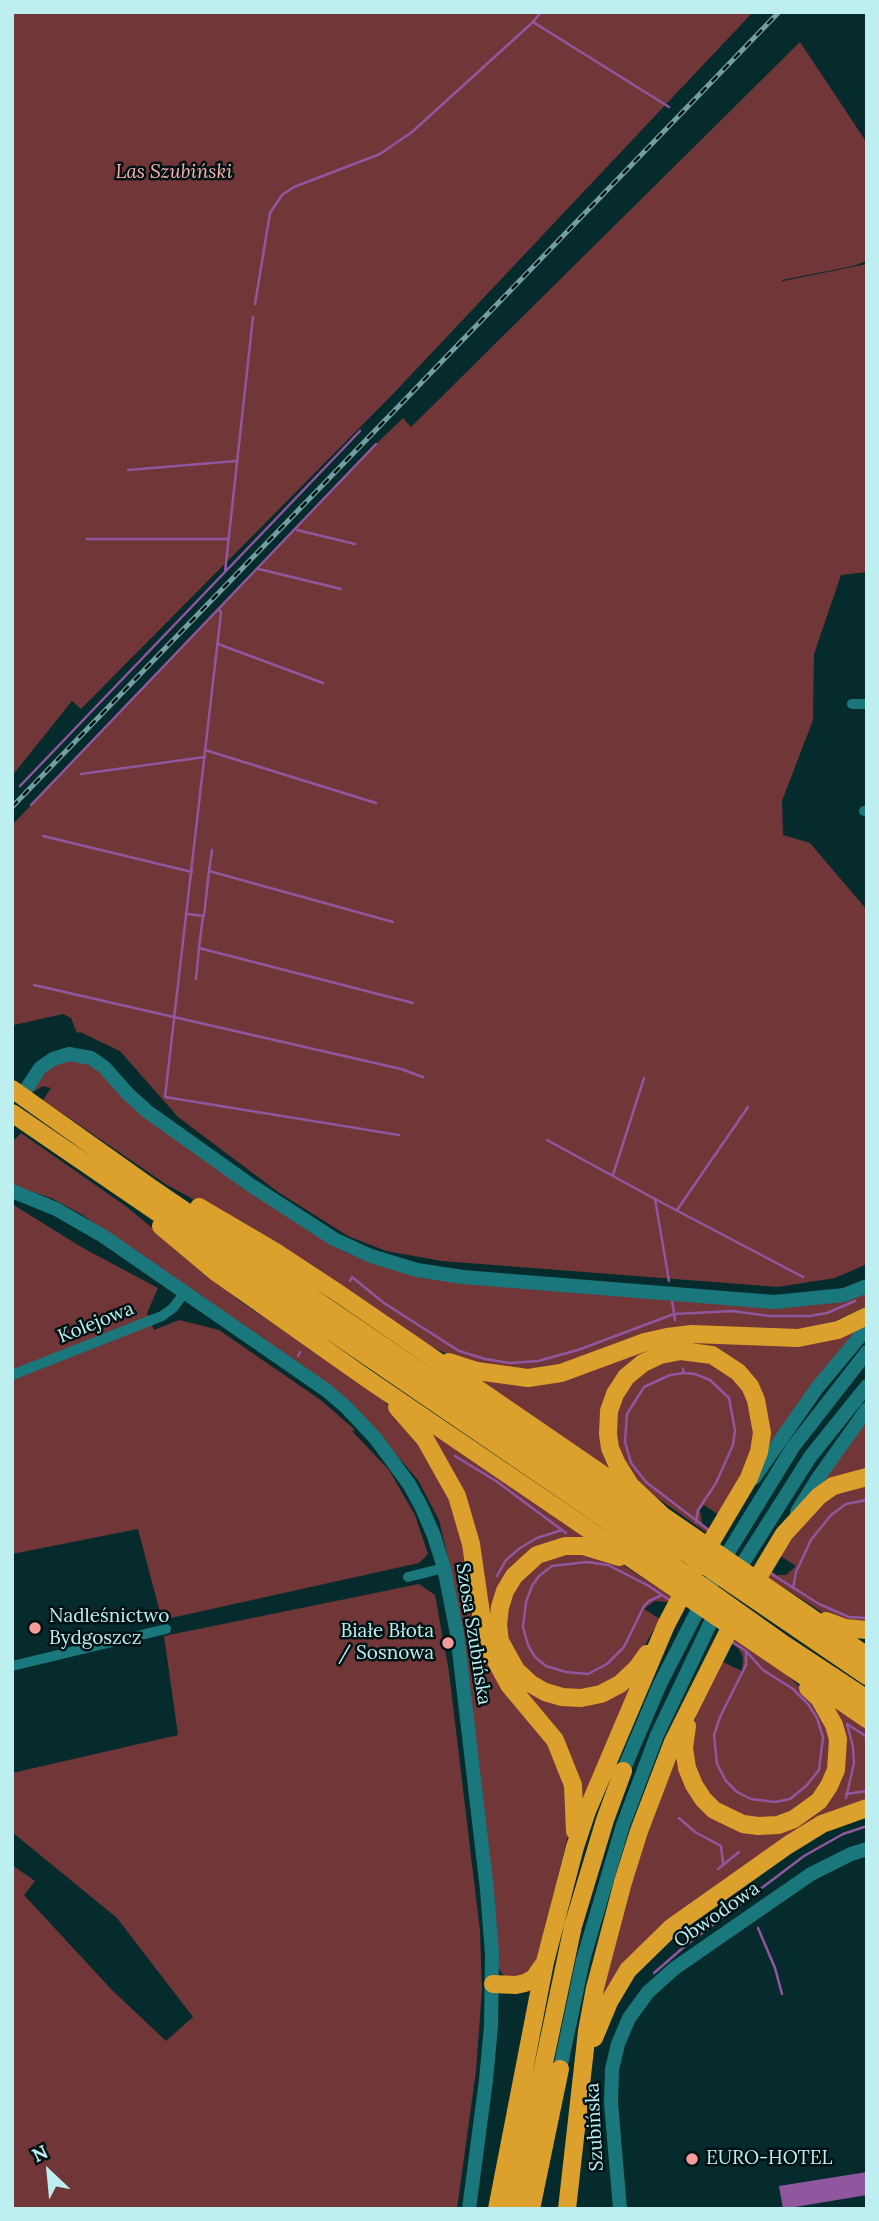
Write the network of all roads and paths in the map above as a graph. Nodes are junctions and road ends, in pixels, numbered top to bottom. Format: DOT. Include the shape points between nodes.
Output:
graph roads {
  1 [pos="852,704"];
  2 [pos="867,704"];
  3 [pos="19,1088"];
  4 [pos="12,1113"];
  5 [pos="92,1167"];
  6 [pos="150,1187"];
  7 [pos="12,1191"];
  8 [pos="867,1286"];
  9 [pos="185,1293"];
  10 [pos="867,1316"];
  11 [pos="867,1328"];
  12 [pos="419,1348"];
  13 [pos="867,1352"];
  14 [pos="12,1375"];
  15 [pos="366,1378"];
  16 [pos="867,1386"];
  17 [pos="867,1409"];
  18 [pos="867,1477"];
  19 [pos="733,1505"];
  20 [pos="663,1516"];
  21 [pos="783,1534"];
  22 [pos="444,1568"];
  23 [pos="653,1572"];
  24 [pos="408,1577"];
  25 [pos="800,1610"];
  26 [pos="669,1618"];
  27 [pos="166,1629"];
  28 [pos="867,1630"];
  29 [pos="867,1656"];
  30 [pos="778,1659"];
  31 [pos="12,1666"];
  32 [pos="867,1676"];
  33 [pos="867,1699"];
  34 [pos="694,1700"];
  35 [pos="867,1719"];
  36 [pos="623,1772"];
  37 [pos="867,1808"];
  38 [pos="575,1847"];
  39 [pos="867,1849"];
  40 [pos="545,1962"];
  41 [pos="493,1984"];
  42 [pos="618,2044"];
  43 [pos="561,2069"];
  44 [pos="581,2082"];
  45 [pos="469,2209"];
  46 [pos="497,2209"];
  47 [pos="513,2209"];
  48 [pos="531,2209"];
  49 [pos="567,2209"];
  50 [pos="620,2209"];
  1 -- 2 [label="street"];
  3 -- 6 [label="highway"];
  3 -- 8 [label="street" via="52,1059 69,1054 91,1058 148,1112 252,1186 334,1238 417,1270 774,1302 844,1295"];
  4 -- 5 [label="highway"];
  5 -- 15 [label="highway" via="217,1273"];
  5 -- 33 [label="highway"];
  6 -- 12 [label="highway" via="190,1202 274,1251"];
  6 -- 32 [label="highway"];
  7 -- 9 [label="street, Szosa Szubińska" via="86,1225"];
  9 -- 14 [label="street, Kolejowa" via="162,1316"];
  9 -- 22 [label="street, Szosa Szubińska" via="326,1390 370,1432 417,1500"];
  10 -- 12 [label="highway" via="838,1330 798,1338 667,1337 561,1373 528,1378 477,1371"];
  11 -- 19 [label="street" via="817,1388"];
  12 -- 20 [label="highway"];
  13 -- 36 [label="street" via="793,1447 735,1540 689,1624"];
  15 -- 23 [label="highway"];
  15 -- 38 [label="highway" via="425,1439 457,1496 471,1544 489,1647 509,1685 555,1740 567,1766 574,1796"];
  16 -- 43 [label="street" via="810,1457 750,1550 657,1735 623,1825 583,1960"];
  17 -- 21 [label="street"];
  18 -- 21 [label="highway" via="833,1486"];
  19 -- 20 [label="highway" via="759,1452 762,1433 756,1400 750,1386 727,1363 712,1355 681,1351 643,1363 626,1377 609,1412 608,1434 617,1464 630,1485"];
  19 -- 26 [label="highway"];
  20 -- 25 [label="highway"];
  21 -- 34 [label="highway"];
  22 -- 24 [label="street"];
  22 -- 41 [label="street, Szosa Szubińska" via="457,1634 487,1890"];
  23 -- 26 [label="highway" via="583,1546 537,1555 505,1591 498,1625 500,1641 516,1670 531,1684 562,1697 581,1698 620,1684 637,1668"];
  23 -- 30 [label="highway"];
  25 -- 28 [label="highway" via="845,1628"];
  25 -- 29 [label="highway"];
  26 -- 38 [label="highway"];
  27 -- 31 [label="street"];
  30 -- 34 [label="highway" via="819,1698 838,1739 830,1786 819,1801 794,1819 768,1826 743,1824 703,1799 687,1768 684,1748"];
  30 -- 35 [label="highway"];
  34 -- 44 [label="highway" via="673,1742 623,1882 595,1988"];
  36 -- 47 [label="highway" via="573,1926"];
  37 -- 44 [label="highway" via="822,1824 788,1845 645,1951 609,2001"];
  38 -- 40 [label="highway"];
  39 -- 42 [label="street, Obwodowa" via="811,1874 675,1968 648,1992"];
  40 -- 41 [label="highway" via="525,1983"];
  40 -- 46 [label="highway"];
  41 -- 45 [label="street, Szosa Szubińska"];
  42 -- 50 [label="street, Szubińska" via="611,2103"];
  43 -- 48 [label="highway"];
  44 -- 49 [label="highway"];
}
